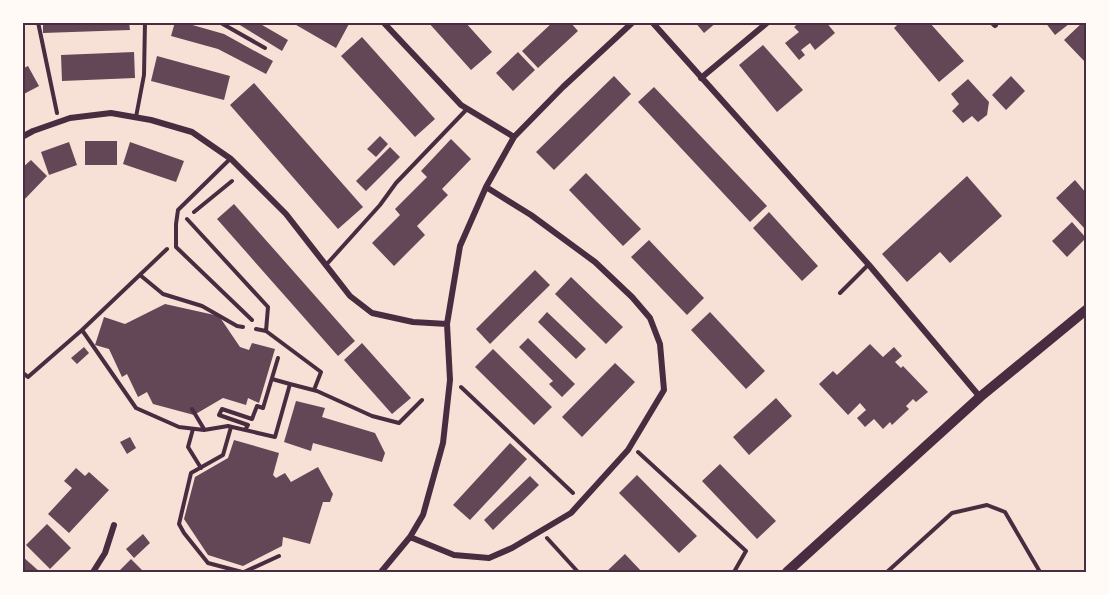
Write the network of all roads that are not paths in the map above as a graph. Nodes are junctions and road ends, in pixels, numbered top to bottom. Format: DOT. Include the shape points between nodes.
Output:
graph roads {
  1 [pos="145,22"];
  2 [pos="216,22"];
  3 [pos="633,22"];
  4 [pos="652,22"];
  5 [pos="768,22"];
  6 [pos="387,24"];
  7 [pos="265,48"];
  8 [pos="701,78"];
  9 [pos="467,109"];
  10 [pos="135,117"];
  11 [pos="22,137"];
  12 [pos="514,137"];
  13 [pos="231,159"];
  14 [pos="486,187"];
  15 [pos="326,265"];
  16 [pos="869,265"];
  17 [pos="840,293"];
  18 [pos="1086,310"];
  19 [pos="252,320"];
  20 [pos="447,324"];
  21 [pos="980,397"];
  22 [pos="114,525"];
  23 [pos="410,537"];
  24 [pos="93,573"];
  25 [pos="381,573"];
  26 [pos="788,573"];
  27 [pos="887,573"];
  28 [pos="1040,573"];
  1 -- 10 [label="lane" via="144,75"];
  2 -- 7 [label="lane"];
  3 -- 12 [label="street"];
  4 -- 8 [label="street"];
  5 -- 8 [label="street"];
  6 -- 9 [label="street"];
  8 -- 16 [label="street"];
  9 -- 12 [label="street"];
  9 -- 15 [label="lane" via="396,183"];
  10 -- 11 [label="street" via="89,114"];
  10 -- 13 [label="street" via="192,132"];
  12 -- 14 [label="street"];
  13 -- 15 [label="street" via="286,214"];
  13 -- 19 [label="lane" via="178,210 176,247"];
  14 -- 20 [label="street" via="460,246"];
  14 -- 23 [label="street" via="596,262 632,297 650,318 660,344 664,390 628,450 571,513 512,548 489,558 454,555"];
  15 -- 20 [label="street" via="350,296 372,313"];
  16 -- 17 [label="lane"];
  16 -- 21 [label="street"];
  18 -- 21 [label="main road"];
  20 -- 23 [label="street" via="450,380 443,444 423,515"];
  21 -- 26 [label="main road"];
  22 -- 24 [label="street"];
  23 -- 25 [label="street"];
  27 -- 28 [label="lane" via="952,513 987,505 1005,512"];
}
